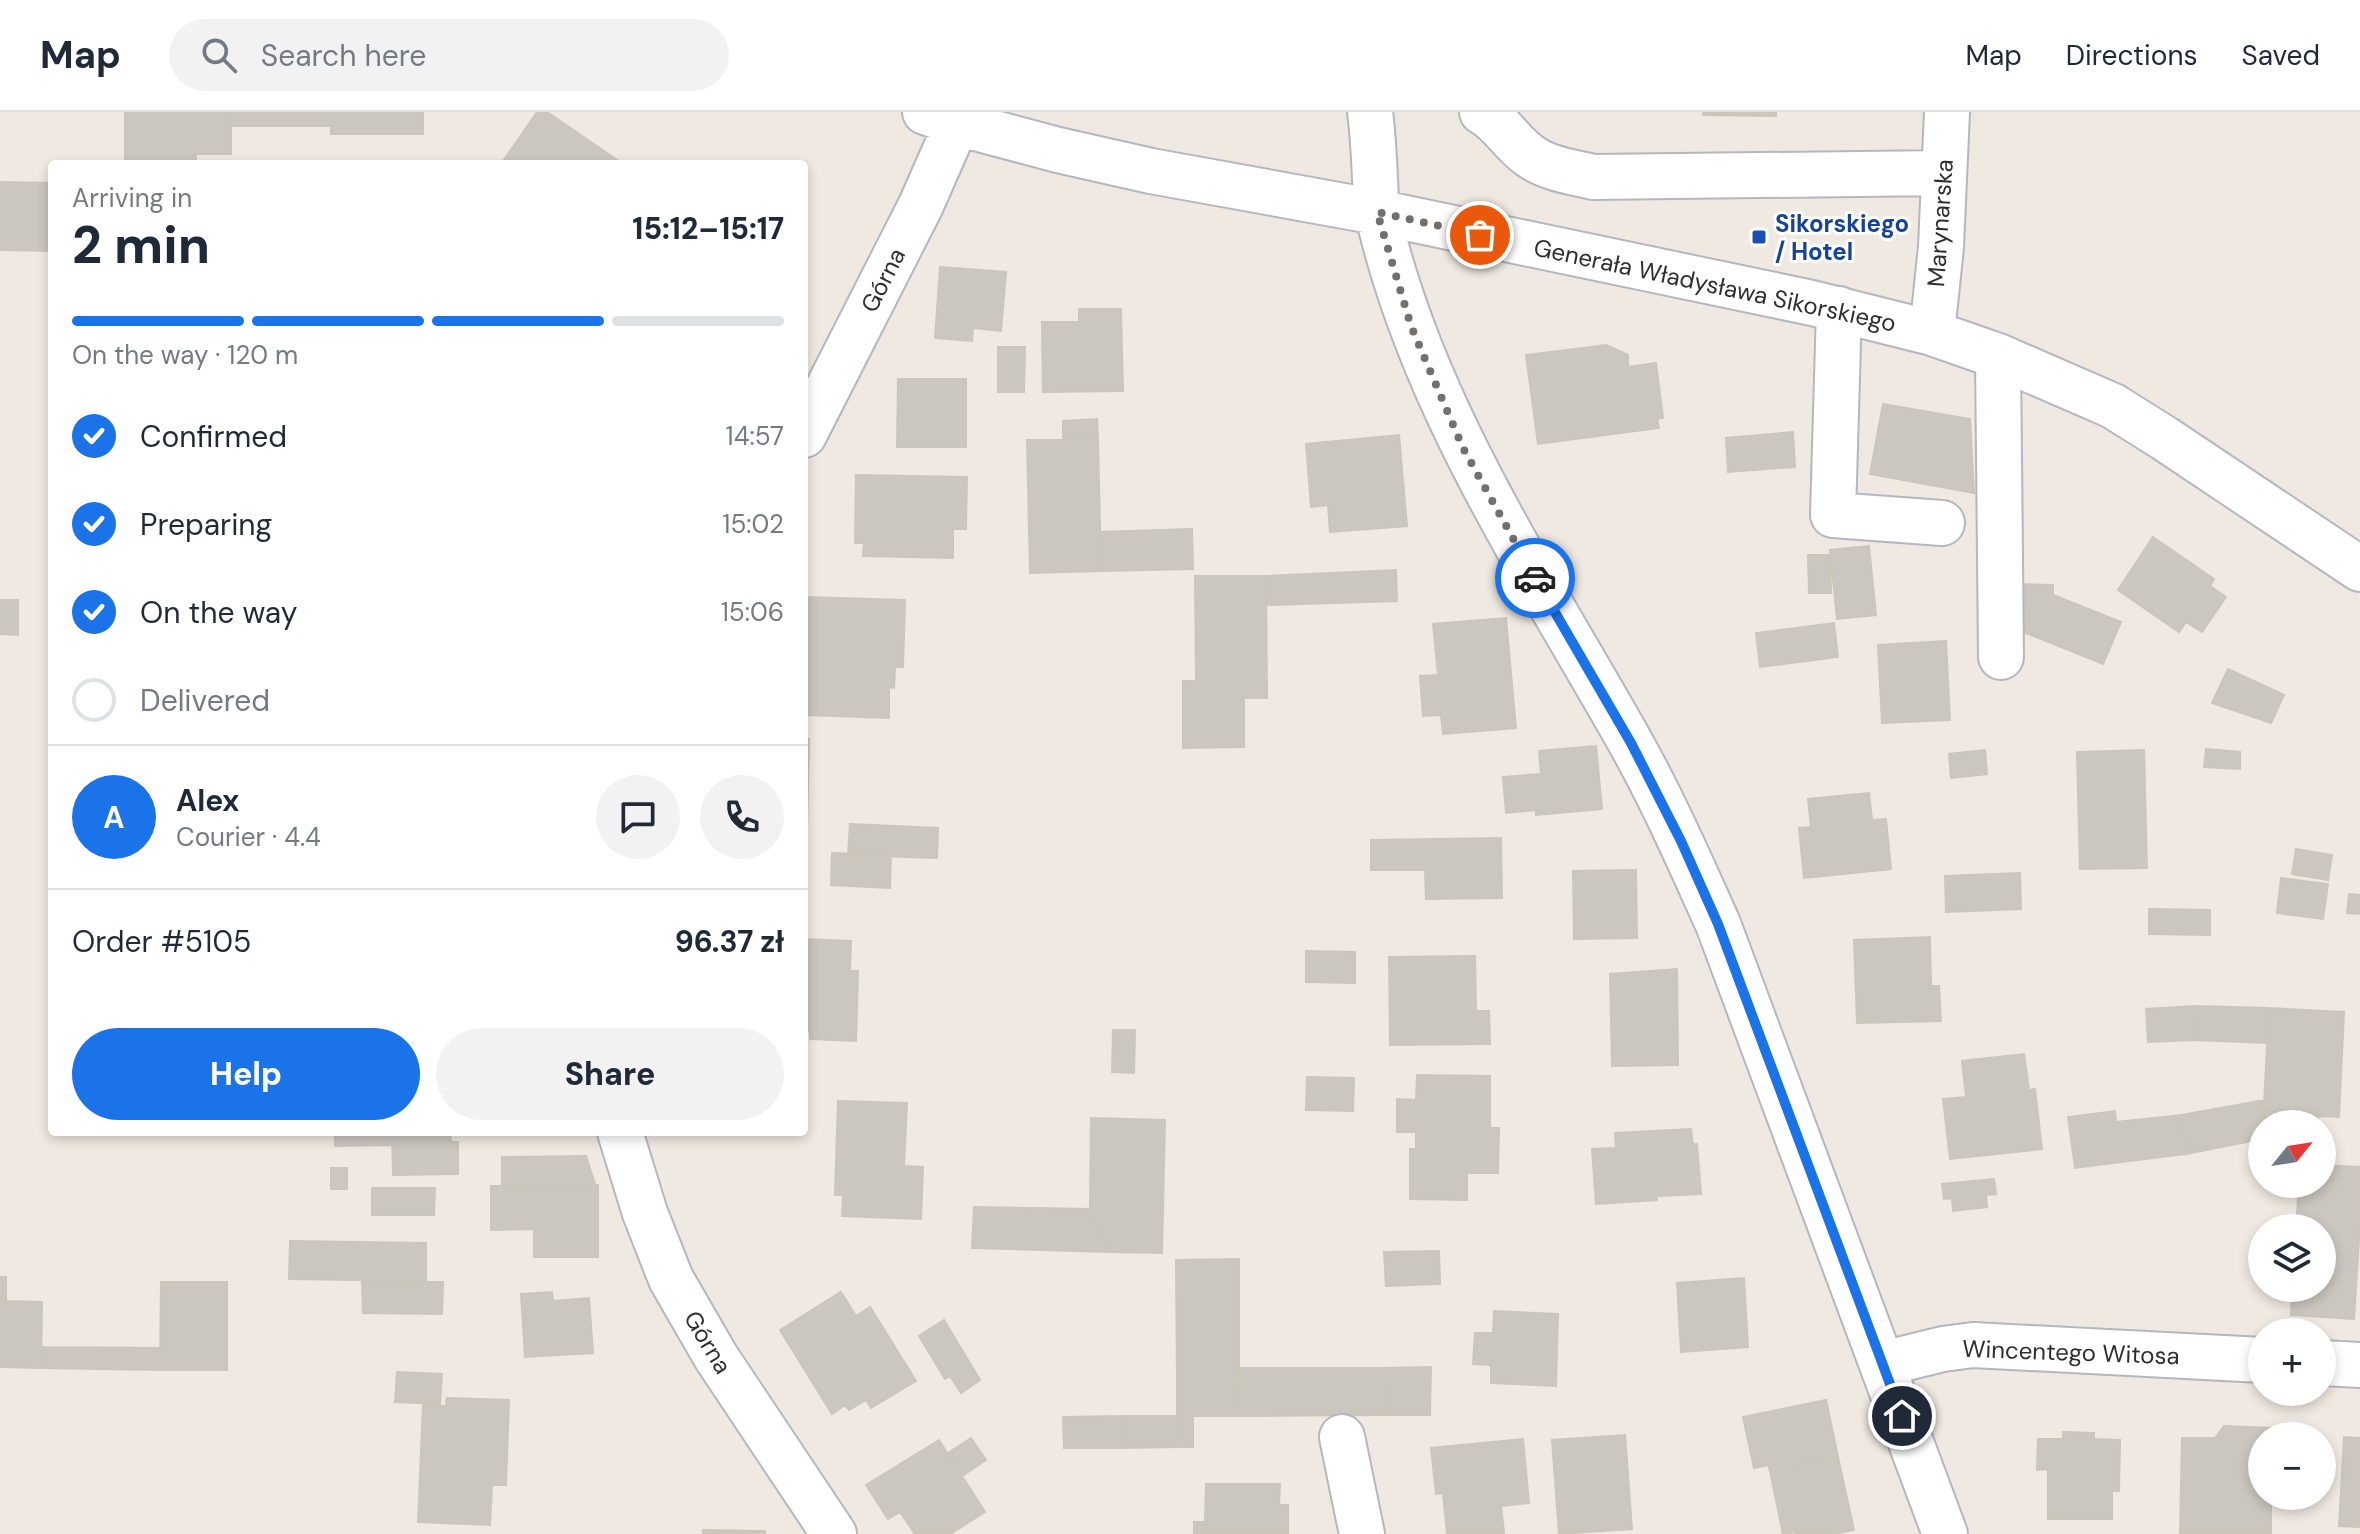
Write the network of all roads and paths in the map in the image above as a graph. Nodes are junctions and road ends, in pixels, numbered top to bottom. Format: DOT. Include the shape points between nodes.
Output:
graph roads {
  1 [pos="1370,112"];
  2 [pos="1482,112"];
  3 [pos="1534,112"];
  4 [pos="1947,112"];
  5 [pos="941,118"];
  6 [pos="1530,156"];
  7 [pos="1943,173"];
  8 [pos="1377,212"];
  9 [pos="1839,309"];
  10 [pos="1932,333"];
  11 [pos="1998,356"];
  12 [pos="808,427"];
  13 [pos="1942,523"];
  14 [pos="2360,569"];
  15 [pos="2001,657"];
  16 [pos="621,1136"];
  17 [pos="2248,1359"];
  18 [pos="1882,1364"];
  19 [pos="2336,1364"];
  20 [pos="2360,1365"];
  21 [pos="1342,1437"];
  22 [pos="834,1534"];
  23 [pos="1362,1534"];
  24 [pos="1945,1534"];
  1 -- 8 [label="street"];
  2 -- 6 [label="street"];
  3 -- 6 [label="street"];
  4 -- 7 [label="street, Marynarska"];
  5 -- 8 [label="street, Generała Władysława Sikorskiego" via="1151,171"];
  5 -- 12 [label="street, Górna" via="921,205"];
  6 -- 7 [label="street" via="1593,177"];
  7 -- 10 [label="street, Marynarska"];
  8 -- 9 [label="street, Generała Władysława Sikorskiego"];
  8 -- 18 [label="street" via="1411,326 1463,448 1631,743 1718,924"];
  9 -- 10 [label="street, Generała Władysława Sikorskiego"];
  9 -- 13 [label="street" via="1833,515"];
  10 -- 11 [label="street, Generała Władysława Sikorskiego"];
  11 -- 14 [label="street, Generała Władysława Sikorskiego" via="2113,406"];
  11 -- 15 [label="street"];
  16 -- 22 [label="street, Górna" via="671,1279 716,1357"];
  17 -- 18 [label="street, Wincentego Witosa" via="1973,1345"];
  18 -- 24 [label="street"];
  19 -- 20 [label="street"];
  21 -- 23 [label="street"];
}
